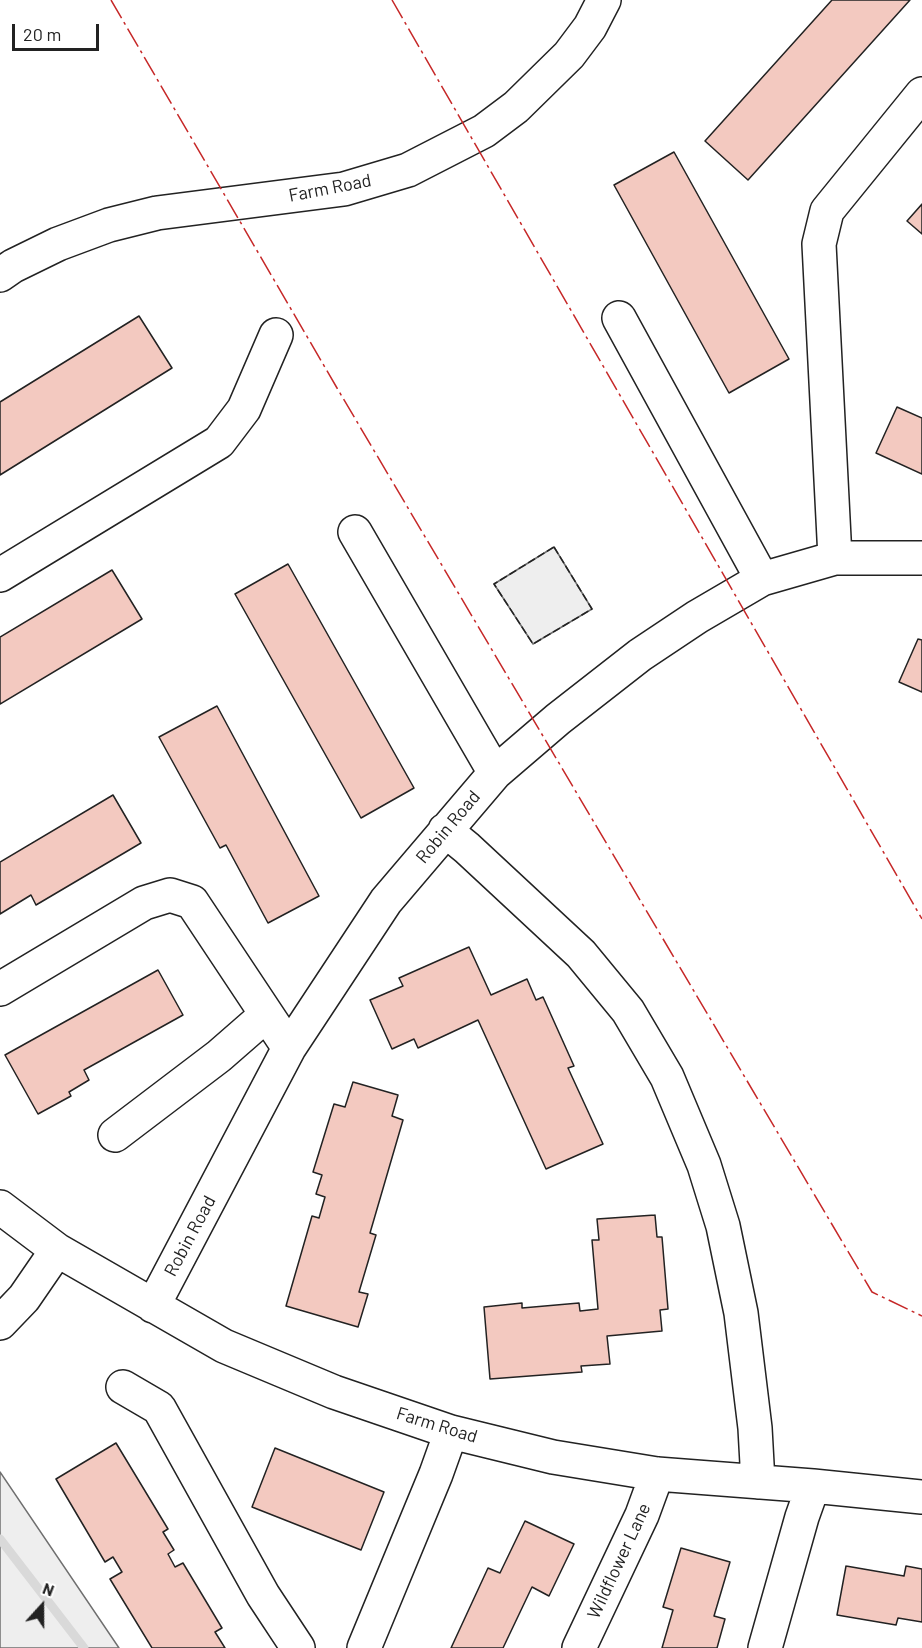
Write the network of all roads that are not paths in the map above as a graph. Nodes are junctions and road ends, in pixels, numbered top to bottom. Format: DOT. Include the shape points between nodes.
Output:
graph roads {
  1 [pos="604,0"];
  2 [pos="922,94"];
  3 [pos="0,275"];
  4 [pos="619,318"];
  5 [pos="276,335"];
  6 [pos="355,531"];
  7 [pos="835,558"];
  8 [pos="922,558"];
  9 [pos="0,575"];
  10 [pos="762,579"];
  11 [pos="495,772"];
  12 [pos="445,830"];
  13 [pos="0,989"];
  14 [pos="266,1015"];
  15 [pos="289,1048"];
  16 [pos="115,1135"];
  17 [pos="0,1207"];
  18 [pos="57,1250"];
  19 [pos="153,1306"];
  20 [pos="0,1323"];
  21 [pos="123,1387"];
  22 [pos="451,1432"];
  23 [pos="657,1474"];
  24 [pos="758,1482"];
  25 [pos="813,1486"];
  26 [pos="922,1497"];
  27 [pos="298,1648"];
  28 [pos="364,1648"];
  29 [pos="579,1648"];
  30 [pos="765,1648"];
  1 -- 3 [label="street, Farm Road" via="569,55 516,107 484,131 408,170 344,189 157,213 109,225 58,244"];
  2 -- 7 [label="street" via="826,211 819,244"];
  4 -- 10 [label="street"];
  5 -- 9 [label="street" via="244,409 219,442"];
  6 -- 11 [label="street"];
  7 -- 8 [label="street, Robin Road"];
  7 -- 10 [label="street, Robin Road"];
  10 -- 11 [label="street, Robin Road" via="640,655"];
  11 -- 12 [label="street, Robin Road"];
  12 -- 15 [label="street, Robin Road" via="386,901"];
  12 -- 24 [label="street" via="581,954 628,1011 667,1077 704,1166 723,1227 741,1313"];
  13 -- 14 [label="street" via="144,903 170,895 192,902"];
  14 -- 15 [label="street"];
  14 -- 16 [label="street"];
  15 -- 19 [label="street, Robin Road"];
  17 -- 18 [label="street, Farm Road"];
  18 -- 19 [label="street, Farm Road"];
  18 -- 20 [label="street" via="24,1298"];
  19 -- 22 [label="street, Farm Road" via="224,1346 334,1392"];
  21 -- 27 [label="street" via="159,1407 263,1594"];
  22 -- 23 [label="street, Farm Road" via="553,1457"];
  22 -- 28 [label="street"];
  23 -- 24 [label="street, Farm Road"];
  23 -- 29 [label="street, Wildflower Lane" via="642,1515"];
  24 -- 25 [label="street, Farm Road"];
  25 -- 26 [label="street, Farm Road"];
  25 -- 30 [label="street"];
}
